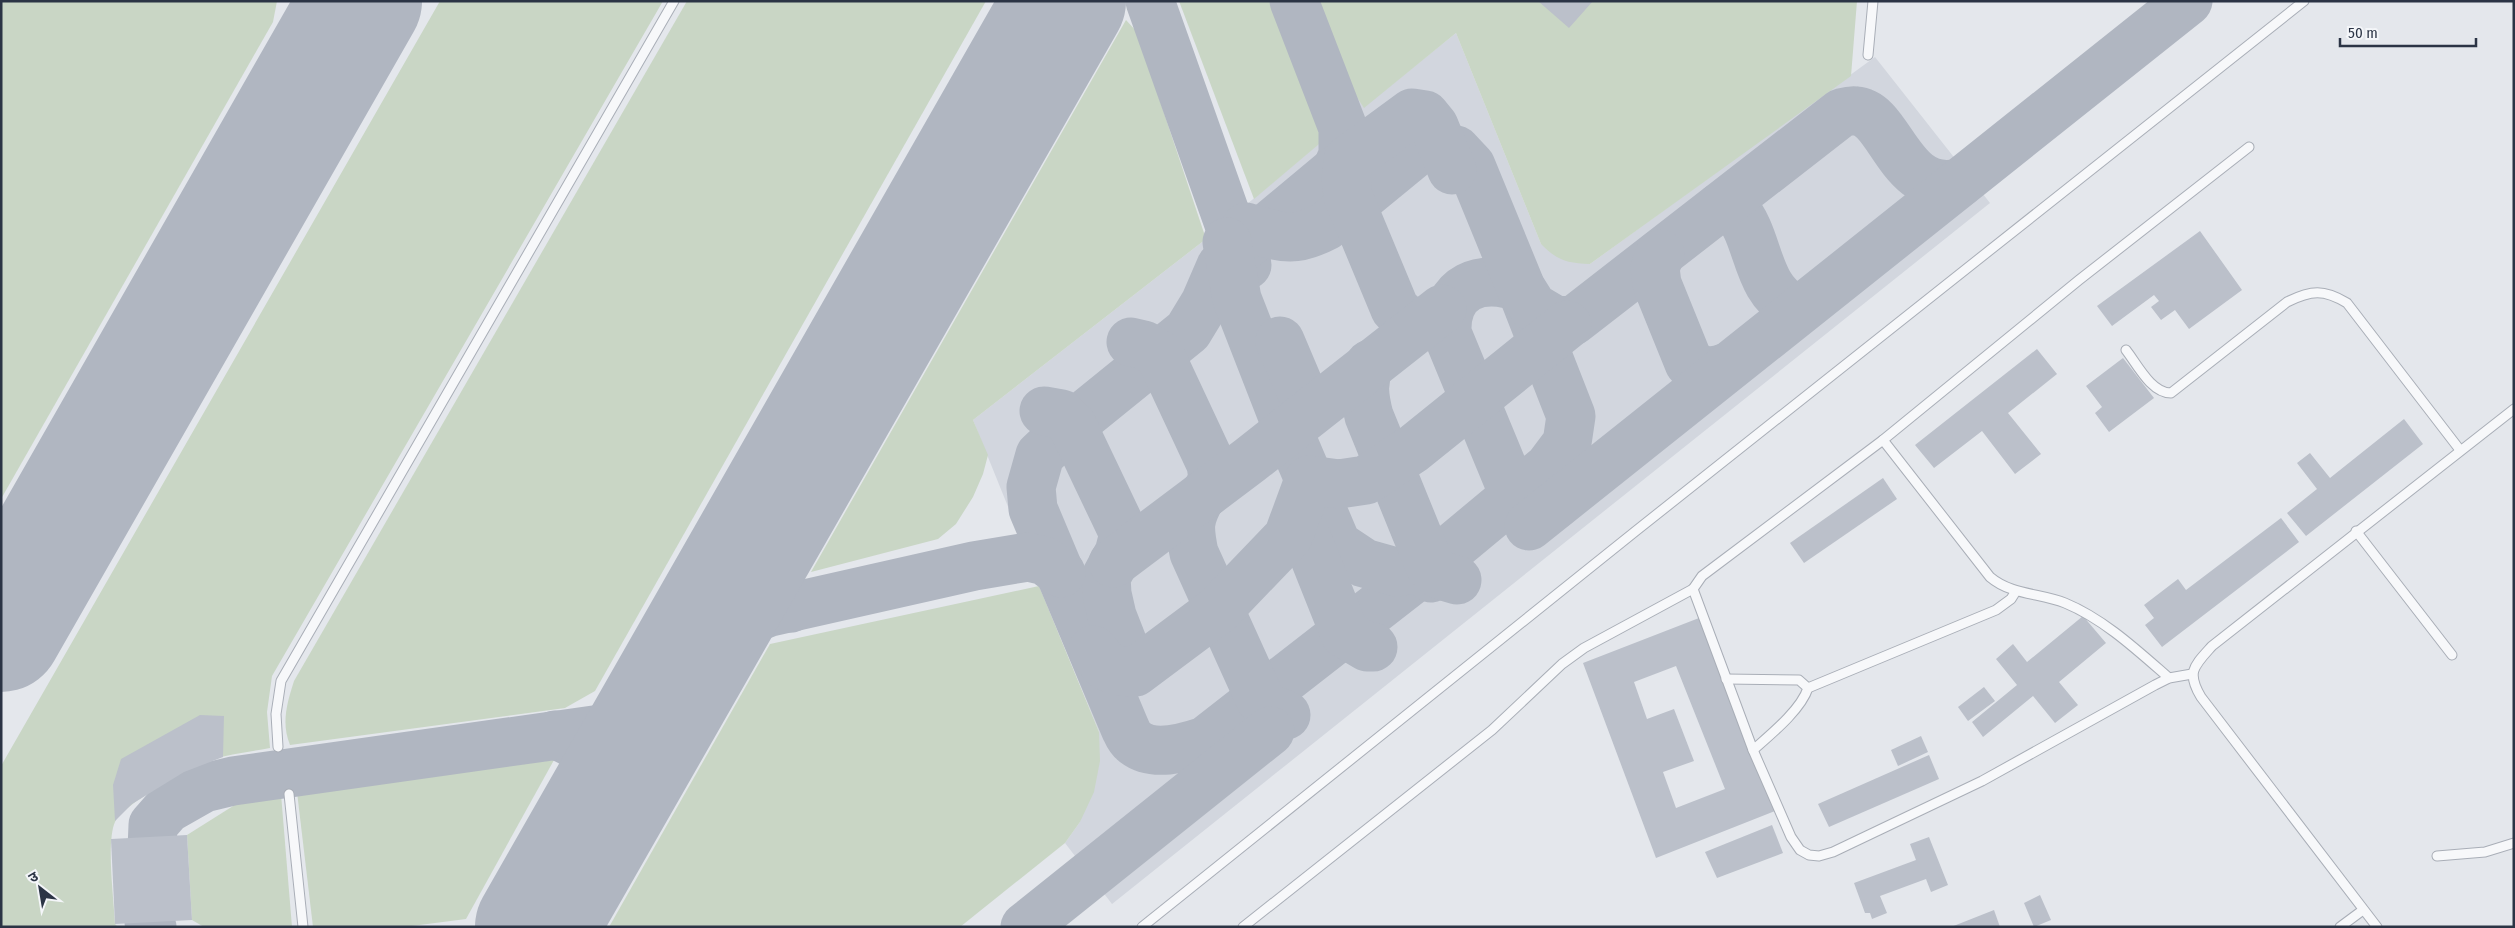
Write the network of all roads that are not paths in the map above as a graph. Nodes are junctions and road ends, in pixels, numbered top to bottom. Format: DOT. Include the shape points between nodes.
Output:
graph roads {
  1 [pos="674,1"];
  2 [pos="1873,1"];
  3 [pos="2304,1"];
  4 [pos="1868,55"];
  5 [pos="2250,147"];
  6 [pos="2126,350"];
  7 [pos="2514,409"];
  8 [pos="1882,440"];
  9 [pos="2460,450"];
  10 [pos="2356,531"];
  11 [pos="1693,589"];
  12 [pos="2016,591"];
  13 [pos="2452,655"];
  14 [pos="2192,674"];
  15 [pos="1726,678"];
  16 [pos="2169,678"];
  17 [pos="1808,688"];
  18 [pos="278,747"];
  19 [pos="1753,750"];
  20 [pos="289,794"];
  21 [pos="2514,843"];
  22 [pos="2437,856"];
  23 [pos="2363,910"];
  24 [pos="304,927"];
  25 [pos="1142,927"];
  26 [pos="1243,927"];
  27 [pos="2340,927"];
  28 [pos="2377,927"];
  1 -- 18 [label="lane" via="281,681 276,714"];
  2 -- 4 [label="lane"];
  3 -- 25 [label="lane"];
  5 -- 8 [label="lane"];
  6 -- 9 [label="lane" via="2155,388 2171,393 2287,302 2317,292 2332,294 2347,303"];
  7 -- 9 [label="lane"];
  8 -- 11 [label="lane" via="1702,576"];
  8 -- 12 [label="lane" via="1990,577"];
  9 -- 10 [label="lane"];
  10 -- 13 [label="lane"];
  10 -- 14 [label="lane" via="2212,646"];
  11 -- 15 [label="lane"];
  11 -- 26 [label="lane" via="1584,648 1562,664 1492,730"];
  12 -- 16 [label="lane" via="2047,597 2084,612"];
  12 -- 17 [label="lane" via="1996,610"];
  14 -- 16 [label="lane"];
  14 -- 23 [label="lane" via="2201,697"];
  15 -- 17 [label="lane" via="1799,680"];
  15 -- 19 [label="lane"];
  16 -- 19 [label="lane" via="1982,781 1819,856 1800,850 1791,837"];
  17 -- 19 [label="lane" via="1778,728"];
  20 -- 24 [label="lane"];
  21 -- 22 [label="lane" via="2484,852"];
  23 -- 27 [label="lane"];
  23 -- 28 [label="lane"];
}
